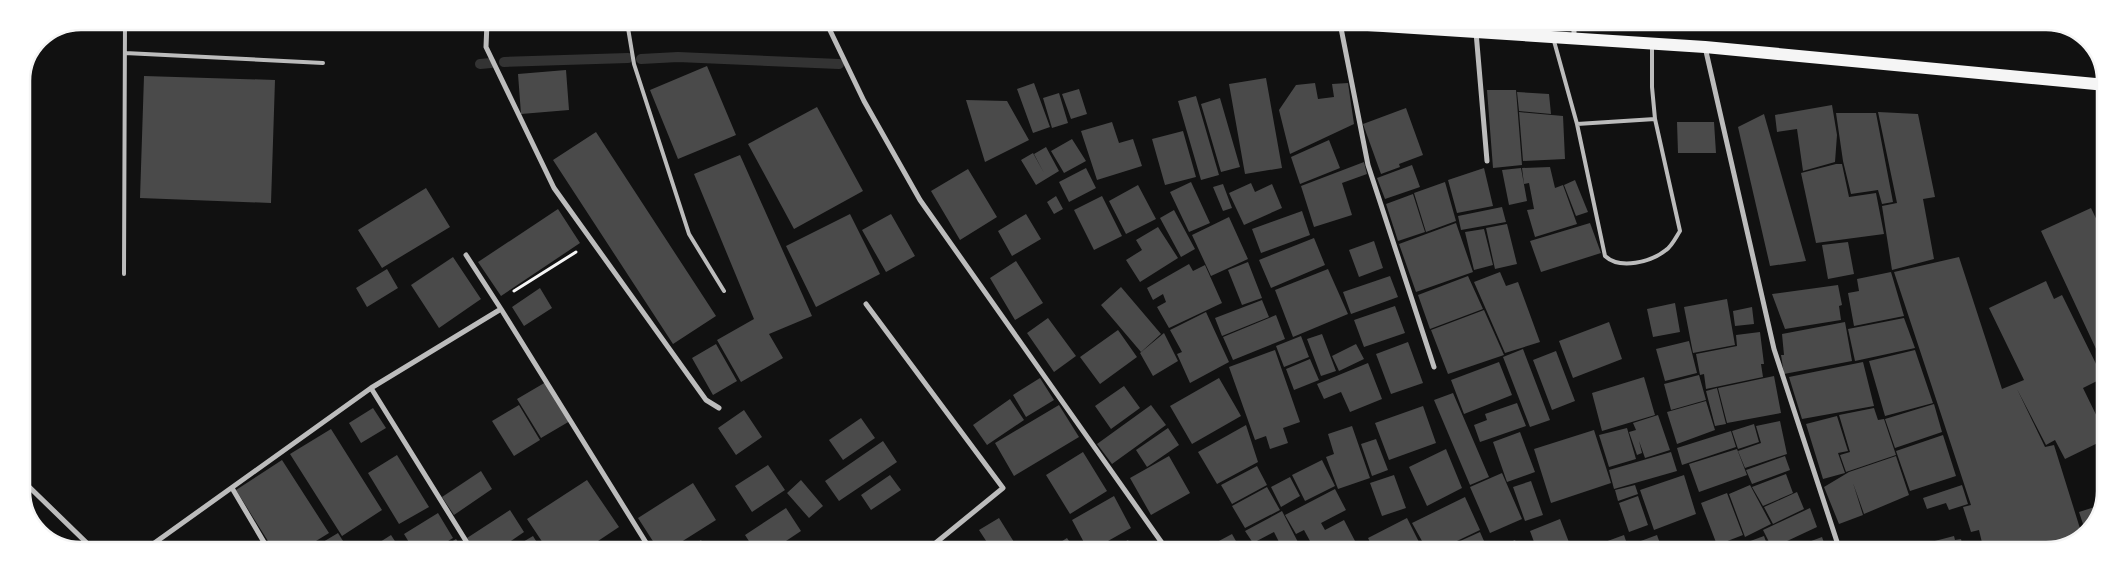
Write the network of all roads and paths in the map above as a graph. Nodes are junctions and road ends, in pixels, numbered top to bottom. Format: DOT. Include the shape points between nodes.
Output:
graph roads {
  1 [pos="125,30"];
  2 [pos="487,30"];
  3 [pos="628,30"];
  4 [pos="830,30"];
  5 [pos="1339,30"];
  6 [pos="1445,30"];
  7 [pos="1574,30"];
  8 [pos="1476,32"];
  9 [pos="1553,36"];
  10 [pos="1574,38"];
  11 [pos="1652,43"];
  12 [pos="1705,47"];
  13 [pos="125,53"];
  14 [pos="323,63"];
  15 [pos="2097,84"];
  16 [pos="1655,119"];
  17 [pos="1577,124"];
  18 [pos="1487,161"];
  19 [pos="592,242"];
  20 [pos="466,255"];
  21 [pos="124,274"];
  22 [pos="724,291"];
  23 [pos="497,302"];
  24 [pos="866,304"];
  25 [pos="501,309"];
  26 [pos="1434,367"];
  27 [pos="371,388"];
  28 [pos="719,408"];
  29 [pos="30,488"];
  30 [pos="232,488"];
  31 [pos="86,542"];
  32 [pos="156,542"];
  33 [pos="264,542"];
  34 [pos="467,542"];
  35 [pos="646,542"];
  36 [pos="937,542"];
  37 [pos="1161,542"];
  38 [pos="1837,542"];
  1 -- 13 [label="lane"];
  2 -- 19 [label="street" via="486,47 554,188"];
  3 -- 22 [label="lane" via="634,64 689,234"];
  4 -- 37 [label="street" via="864,102 920,200"];
  5 -- 26 [label="street" via="1368,164"];
  6 -- 8 [label="main road"];
  7 -- 10 [label="street"];
  8 -- 9 [label="main road"];
  8 -- 18 [label="street"];
  9 -- 10 [label="main road"];
  9 -- 17 [label="lane"];
  10 -- 11 [label="main road"];
  11 -- 12 [label="main road"];
  11 -- 16 [label="lane"];
  12 -- 15 [label="main road"];
  12 -- 38 [label="street" via="1774,349"];
  13 -- 14 [label="lane"];
  13 -- 21 [label="lane"];
  16 -- 17 [label="lane"];
  16 -- 17 [label="lane" via="1680,231 1667,249 1650,260 1619,264 1605,256"];
  19 -- 23 [label="path"];
  19 -- 28 [label="street" via="706,400"];
  20 -- 23 [label="street"];
  23 -- 25 [label="street"];
  24 -- 36 [label="street" via="1003,488"];
  25 -- 27 [label="street"];
  25 -- 35 [label="street"];
  27 -- 30 [label="street"];
  27 -- 34 [label="street"];
  29 -- 31 [label="street"];
  30 -- 32 [label="street"];
  30 -- 33 [label="street"];
}
